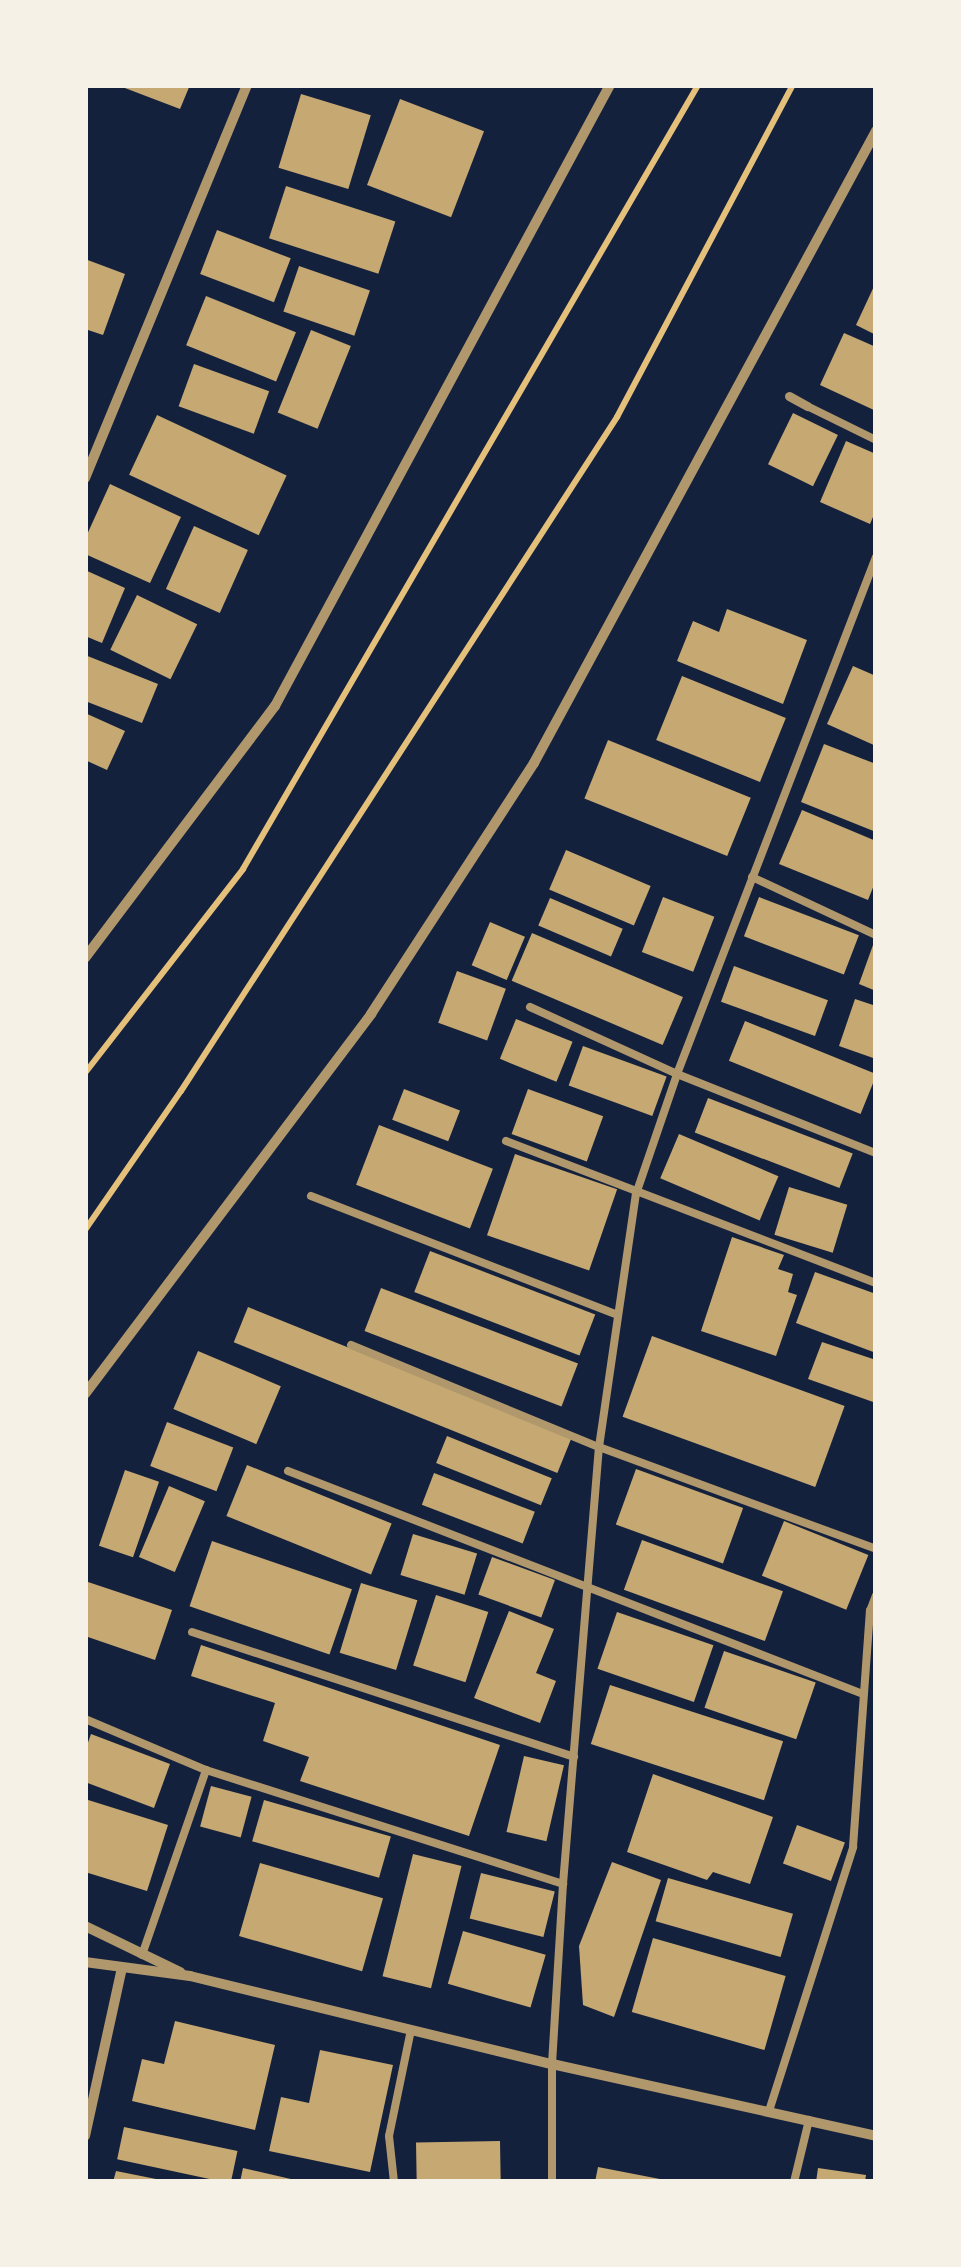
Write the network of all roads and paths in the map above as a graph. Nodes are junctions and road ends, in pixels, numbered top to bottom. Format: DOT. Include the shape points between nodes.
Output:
graph roads {
  1 [pos="247,85"];
  2 [pos="610,85"];
  3 [pos="698,85"];
  4 [pos="793,85"];
  5 [pos="876,132"];
  6 [pos="788,396"];
  7 [pos="808,406"];
  8 [pos="876,440"];
  9 [pos="85,478"];
  10 [pos="876,557"];
  11 [pos="752,877"];
  12 [pos="876,934"];
  13 [pos="85,958"];
  14 [pos="530,1007"];
  15 [pos="85,1073"];
  16 [pos="677,1074"];
  17 [pos="506,1141"];
  18 [pos="876,1154"];
  19 [pos="636,1194"];
  20 [pos="311,1196"];
  21 [pos="85,1230"];
  22 [pos="876,1282"];
  23 [pos="616,1314"];
  24 [pos="350,1345"];
  25 [pos="85,1394"];
  26 [pos="599,1447"];
  27 [pos="288,1471"];
  28 [pos="876,1549"];
  29 [pos="588,1584"];
  30 [pos="876,1595"];
  31 [pos="192,1632"];
  32 [pos="863,1694"];
  33 [pos="85,1719"];
  34 [pos="574,1757"];
  35 [pos="206,1770"];
  36 [pos="564,1884"];
  37 [pos="85,1926"];
  38 [pos="142,1956"];
  39 [pos="85,1962"];
  40 [pos="122,1968"];
  41 [pos="190,1976"];
  42 [pos="411,2030"];
  43 [pos="552,2064"];
  44 [pos="769,2111"];
  45 [pos="809,2120"];
  46 [pos="85,2136"];
  47 [pos="876,2136"];
  48 [pos="394,2182"];
  49 [pos="552,2182"];
  50 [pos="794,2182"];
  1 -- 9 [label="street"];
  2 -- 13 [label="street" via="275,706"];
  3 -- 15 [label="path" via="243,868"];
  4 -- 21 [label="path" via="617,418"];
  5 -- 25 [label="street" via="534,763 371,1014"];
  6 -- 7 [label="street"];
  7 -- 8 [label="lane"];
  10 -- 11 [label="lane"];
  11 -- 12 [label="lane"];
  11 -- 16 [label="lane"];
  14 -- 16 [label="lane"];
  16 -- 18 [label="lane"];
  16 -- 19 [label="lane"];
  17 -- 19 [label="lane"];
  19 -- 22 [label="lane"];
  19 -- 23 [label="lane"];
  20 -- 23 [label="lane"];
  23 -- 26 [label="lane"];
  24 -- 26 [label="lane"];
  26 -- 28 [label="lane"];
  26 -- 29 [label="lane"];
  27 -- 29 [label="lane"];
  29 -- 32 [label="lane"];
  29 -- 34 [label="lane"];
  30 -- 32 [label="lane"];
  31 -- 34 [label="lane"];
  32 -- 44 [label="lane" via="853,1847"];
  33 -- 35 [label="lane"];
  34 -- 36 [label="lane"];
  35 -- 36 [label="lane"];
  35 -- 38 [label="lane"];
  36 -- 43 [label="lane"];
  37 -- 38 [label="street"];
  38 -- 41 [label="street"];
  39 -- 40 [label="street"];
  40 -- 41 [label="street"];
  40 -- 46 [label="street"];
  41 -- 42 [label="street"];
  42 -- 43 [label="street"];
  42 -- 48 [label="lane" via="389,2136"];
  43 -- 44 [label="street"];
  43 -- 49 [label="lane"];
  44 -- 45 [label="street"];
  45 -- 47 [label="street"];
  45 -- 50 [label="lane"];
}
